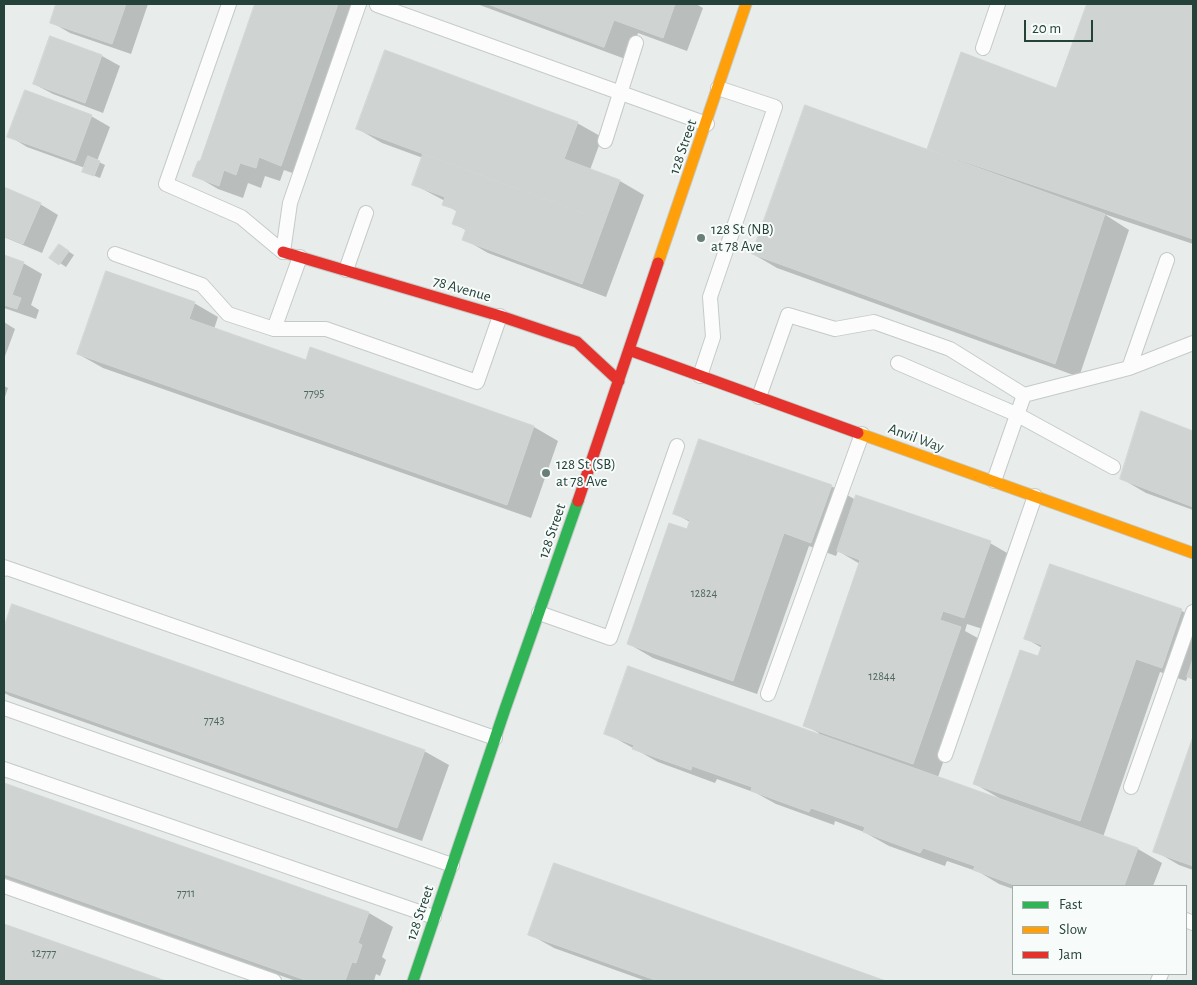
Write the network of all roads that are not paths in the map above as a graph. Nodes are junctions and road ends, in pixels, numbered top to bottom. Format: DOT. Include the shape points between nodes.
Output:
graph roads {
  1 [pos="228,4"];
  2 [pos="359,4"];
  3 [pos="746,4"];
  4 [pos="998,4"];
  5 [pos="378,5"];
  6 [pos="636,43"];
  7 [pos="983,48"];
  8 [pos="718,88"];
  9 [pos="620,93"];
  10 [pos="707,124"];
  11 [pos="605,141"];
  12 [pos="366,212"];
  13 [pos="283,252"];
  14 [pos="115,254"];
  15 [pos="300,257"];
  16 [pos="1167,260"];
  17 [pos="346,270"];
  18 [pos="500,316"];
  19 [pos="274,329"];
  20 [pos="1193,343"];
  21 [pos="629,350"];
  22 [pos="898,363"];
  23 [pos="1129,368"];
  24 [pos="700,376"];
  25 [pos="619,381"];
  26 [pos="1024,395"];
  27 [pos="758,397"];
  28 [pos="1018,414"];
  29 [pos="862,434"];
  30 [pos="677,446"];
  31 [pos="1113,467"];
  32 [pos="994,482"];
  33 [pos="1035,496"];
  34 [pos="1193,553"];
  35 [pos="4,569"];
  36 [pos="1193,612"];
  37 [pos="539,613"];
  38 [pos="768,694"];
  39 [pos="4,708"];
  40 [pos="495,738"];
  41 [pos="945,755"];
  42 [pos="4,769"];
  43 [pos="1131,787"];
  44 [pos="452,865"];
  45 [pos="4,886"];
  46 [pos="434,917"];
  47 [pos="274,981"];
  48 [pos="413,981"];
  1 -- 13 [label="lane" via="166,184 241,218"];
  2 -- 13 [label="lane" via="290,203"];
  3 -- 8 [label="main road, 128 Street"];
  4 -- 7 [label="lane"];
  5 -- 9 [label="lane"];
  6 -- 9 [label="lane"];
  8 -- 10 [label="main road, 128 Street"];
  8 -- 24 [label="lane" via="775,107 710,297 713,338"];
  9 -- 10 [label="lane"];
  9 -- 11 [label="lane"];
  10 -- 21 [label="main road, 128 Street"];
  12 -- 17 [label="lane"];
  13 -- 15 [label="main road, 78 Avenue"];
  14 -- 19 [label="lane" via="202,284 228,314"];
  15 -- 17 [label="main road, 78 Avenue"];
  15 -- 19 [label="lane"];
  16 -- 23 [label="lane"];
  17 -- 18 [label="main road, 78 Avenue"];
  18 -- 19 [label="lane" via="478,382 326,330"];
  18 -- 25 [label="main road, 78 Avenue" via="577,342"];
  20 -- 23 [label="lane"];
  21 -- 24 [label="main road, Anvil Way"];
  21 -- 25 [label="main road, 128 Street"];
  22 -- 28 [label="lane"];
  23 -- 26 [label="lane"];
  24 -- 27 [label="main road, Anvil Way"];
  25 -- 37 [label="main road, 128 Street"];
  26 -- 27 [label="lane" via="950,350 874,322 835,330 788,315"];
  26 -- 28 [label="lane"];
  27 -- 29 [label="main road, Anvil Way"];
  28 -- 31 [label="lane"];
  28 -- 32 [label="lane"];
  29 -- 32 [label="main road, Anvil Way"];
  29 -- 38 [label="lane"];
  30 -- 37 [label="lane" via="610,638"];
  32 -- 33 [label="main road, Anvil Way"];
  33 -- 34 [label="main road, Anvil Way"];
  33 -- 41 [label="lane"];
  35 -- 40 [label="lane"];
  36 -- 43 [label="lane"];
  37 -- 40 [label="main road, 128 Street"];
  39 -- 44 [label="lane"];
  40 -- 44 [label="main road, 128 Street"];
  42 -- 46 [label="lane"];
  44 -- 46 [label="main road, 128 Street"];
  45 -- 47 [label="lane"];
  46 -- 48 [label="main road, 128 Street"];
}
